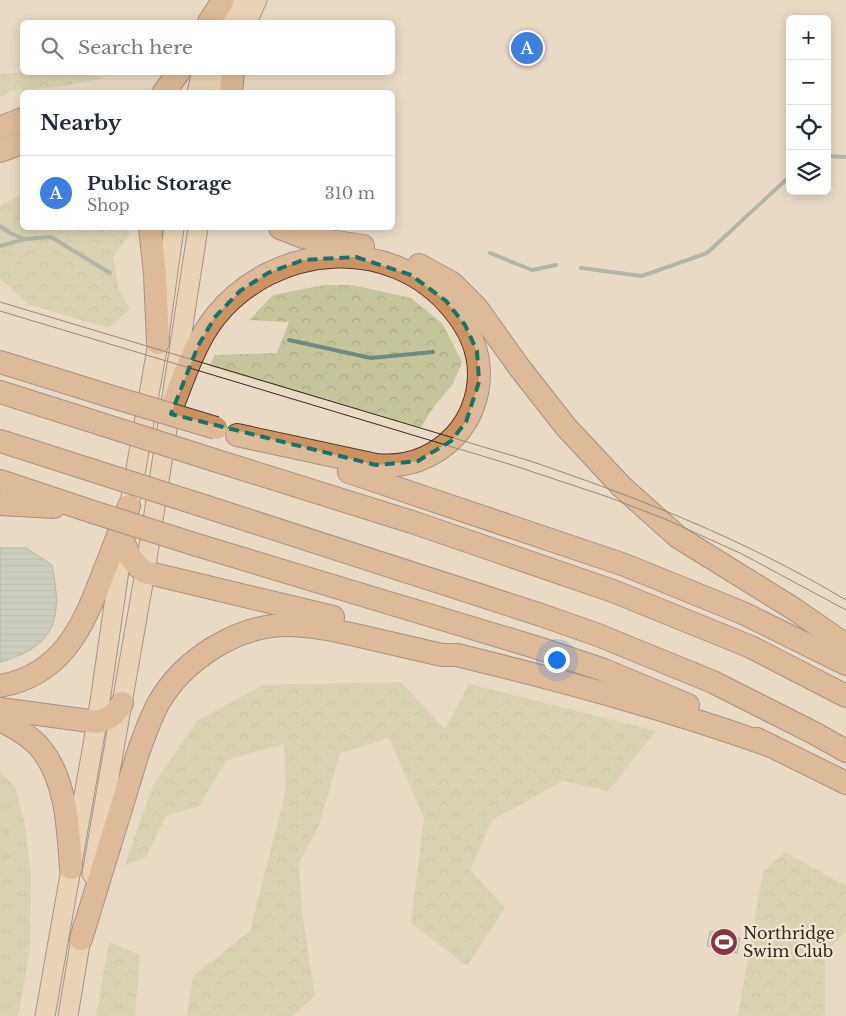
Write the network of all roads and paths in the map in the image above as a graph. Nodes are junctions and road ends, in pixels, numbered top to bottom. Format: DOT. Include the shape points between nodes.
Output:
graph roads {
  1 [pos="257,0"];
  2 [pos="225,6"];
  3 [pos="211,20"];
  4 [pos="231,20"];
  5 [pos="248,20"];
  6 [pos="177,75"];
  7 [pos="201,75"];
  8 [pos="215,75"];
  9 [pos="228,75"];
  10 [pos="233,75"];
  11 [pos="166,90"];
  12 [pos="198,90"];
  13 [pos="212,90"];
  14 [pos="224,90"];
  15 [pos="231,90"];
  16 [pos="20,123"];
  17 [pos="11,142"];
  18 [pos="150,230"];
  19 [pos="174,230"];
  20 [pos="198,230"];
  21 [pos="286,230"];
  22 [pos="158,343"];
  23 [pos="0,352"];
  24 [pos="0,362"];
  25 [pos="58,379"];
  26 [pos="0,392"];
  27 [pos="171,410"];
  28 [pos="226,431"];
  29 [pos="0,441"];
  30 [pos="0,481"];
  31 [pos="0,504"];
  32 [pos="129,506"];
  33 [pos="92,512"];
  34 [pos="123,540"];
  35 [pos="145,572"];
  36 [pos="846,645"];
  37 [pos="457,655"];
  38 [pos="846,664"];
  39 [pos="0,686"];
  40 [pos="846,696"];
  41 [pos="122,703"];
  42 [pos="0,709"];
  43 [pos="0,720"];
  44 [pos="97,722"];
  45 [pos="770,746"];
  46 [pos="846,751"];
  47 [pos="846,783"];
  48 [pos="71,868"];
  49 [pos="81,939"];
  50 [pos="45,1016"];
  51 [pos="68,1016"];
  1 -- 5 [label="main road"];
  2 -- 3 [label="highway"];
  2 -- 4 [label="main road"];
  6 -- 11 [label="highway"];
  7 -- 12 [label="main road"];
  8 -- 13 [label="main road"];
  9 -- 14 [label="main road"];
  10 -- 15 [label="highway"];
  16 -- 17 [label="highway"];
  18 -- 22 [label="highway"];
  19 -- 22 [label="main road"];
  20 -- 27 [label="main road"];
  21 -- 36 [label="highway" via="380,249 425,267 452,283 477,308 566,427 622,487 678,537"];
  22 -- 32 [label="main road"];
  23 -- 25 [label="highway"];
  24 -- 25 [label="highway"];
  25 -- 28 [label="highway, bridge"];
  26 -- 40 [label="highway, bridge" via="421,525 613,591 752,647"];
  27 -- 28 [label="highway" via="198,346 225,305 268,273 303,260 356,257 399,269 425,283 446,301 466,325 472,338 479,366 473,408 451,440 418,461 404,465 376,465"];
  27 -- 35 [label="main road"];
  28 -- 38 [label="highway" via="622,564 743,613"];
  29 -- 46 [label="highway, bridge" via="598,635 713,682"];
  30 -- 33 [label="highway"];
  31 -- 33 [label="highway"];
  32 -- 34 [label="main road"];
  32 -- 39 [label="highway" via="78,633 51,664"];
  33 -- 45 [label="highway, bridge" via="535,646 674,698"];
  34 -- 35 [label="highway" via="132,560"];
  34 -- 44 [label="main road"];
  35 -- 37 [label="highway" via="444,645"];
  35 -- 41 [label="main road"];
  37 -- 45 [label="highway" via="670,712"];
  37 -- 49 [label="highway" via="442,655 322,629 283,625 252,631 202,655 171,685 148,723"];
  41 -- 44 [label="highway" via="112,717"];
  41 -- 49 [label="main road"];
  42 -- 44 [label="highway"];
  43 -- 48 [label="highway" via="24,734 40,748 51,764 59,783 65,814"];
  44 -- 48 [label="main road"];
  45 -- 47 [label="highway"];
  48 -- 50 [label="main road"];
  49 -- 51 [label="main road"];
}
